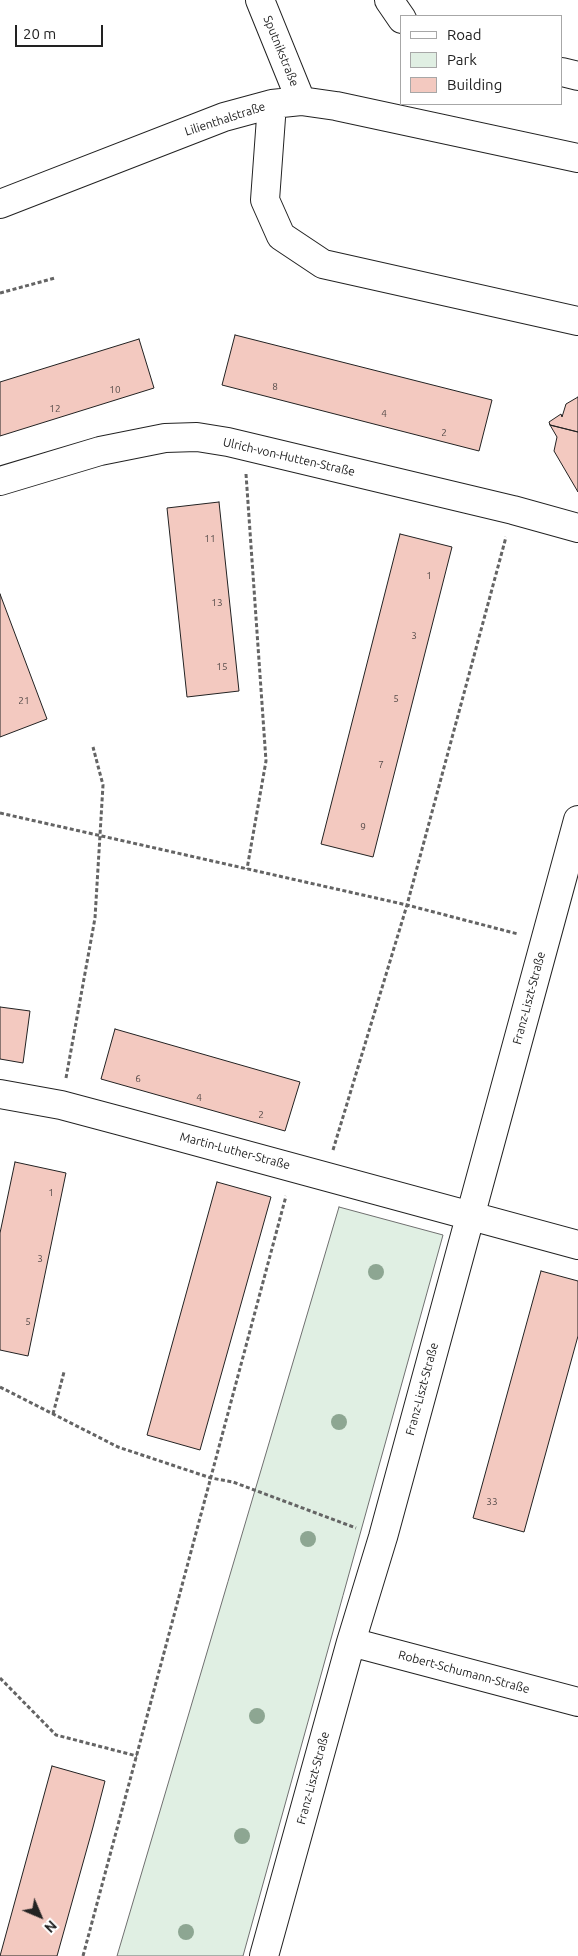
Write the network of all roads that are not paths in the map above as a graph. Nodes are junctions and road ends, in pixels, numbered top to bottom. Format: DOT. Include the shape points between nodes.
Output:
graph roads {
  1 [pos="260,0"];
  2 [pos="389,0"];
  3 [pos="400,16"];
  4 [pos="563,72"];
  5 [pos="578,76"];
  6 [pos="301,101"];
  7 [pos="272,104"];
  8 [pos="578,158"];
  9 [pos="0,204"];
  10 [pos="578,322"];
  11 [pos="0,481"];
  12 [pos="578,528"];
  13 [pos="578,820"];
  14 [pos="0,1094"];
  15 [pos="468,1217"];
  16 [pos="578,1245"];
  17 [pos="351,1642"];
  18 [pos="578,1702"];
  19 [pos="264,1956"];
  1 -- 6 [label="street, Sputnikstraße"];
  2 -- 3 [label="street"];
  4 -- 5 [label="street"];
  6 -- 7 [label="street, Lilienthalstraße"];
  6 -- 8 [label="street, Lilienthalstraße"];
  7 -- 9 [label="street, Lilienthalstraße" via="216,119"];
  7 -- 10 [label="street" via="266,200 281,236 323,264"];
  11 -- 12 [label="street, Ulrich-von-Hutten-Straße" via="100,451 165,438 197,437"];
  13 -- 15 [label="street, Franz-Liszt-Straße"];
  14 -- 15 [label="street, Martin-Luther-Straße" via="61,1105 294,1166"];
  15 -- 16 [label="street, Martin-Luther-Straße"];
  15 -- 17 [label="street, Franz-Liszt-Straße"];
  17 -- 18 [label="street, Robert-Schumann-Straße"];
  17 -- 19 [label="street, Franz-Liszt-Straße"];
}
